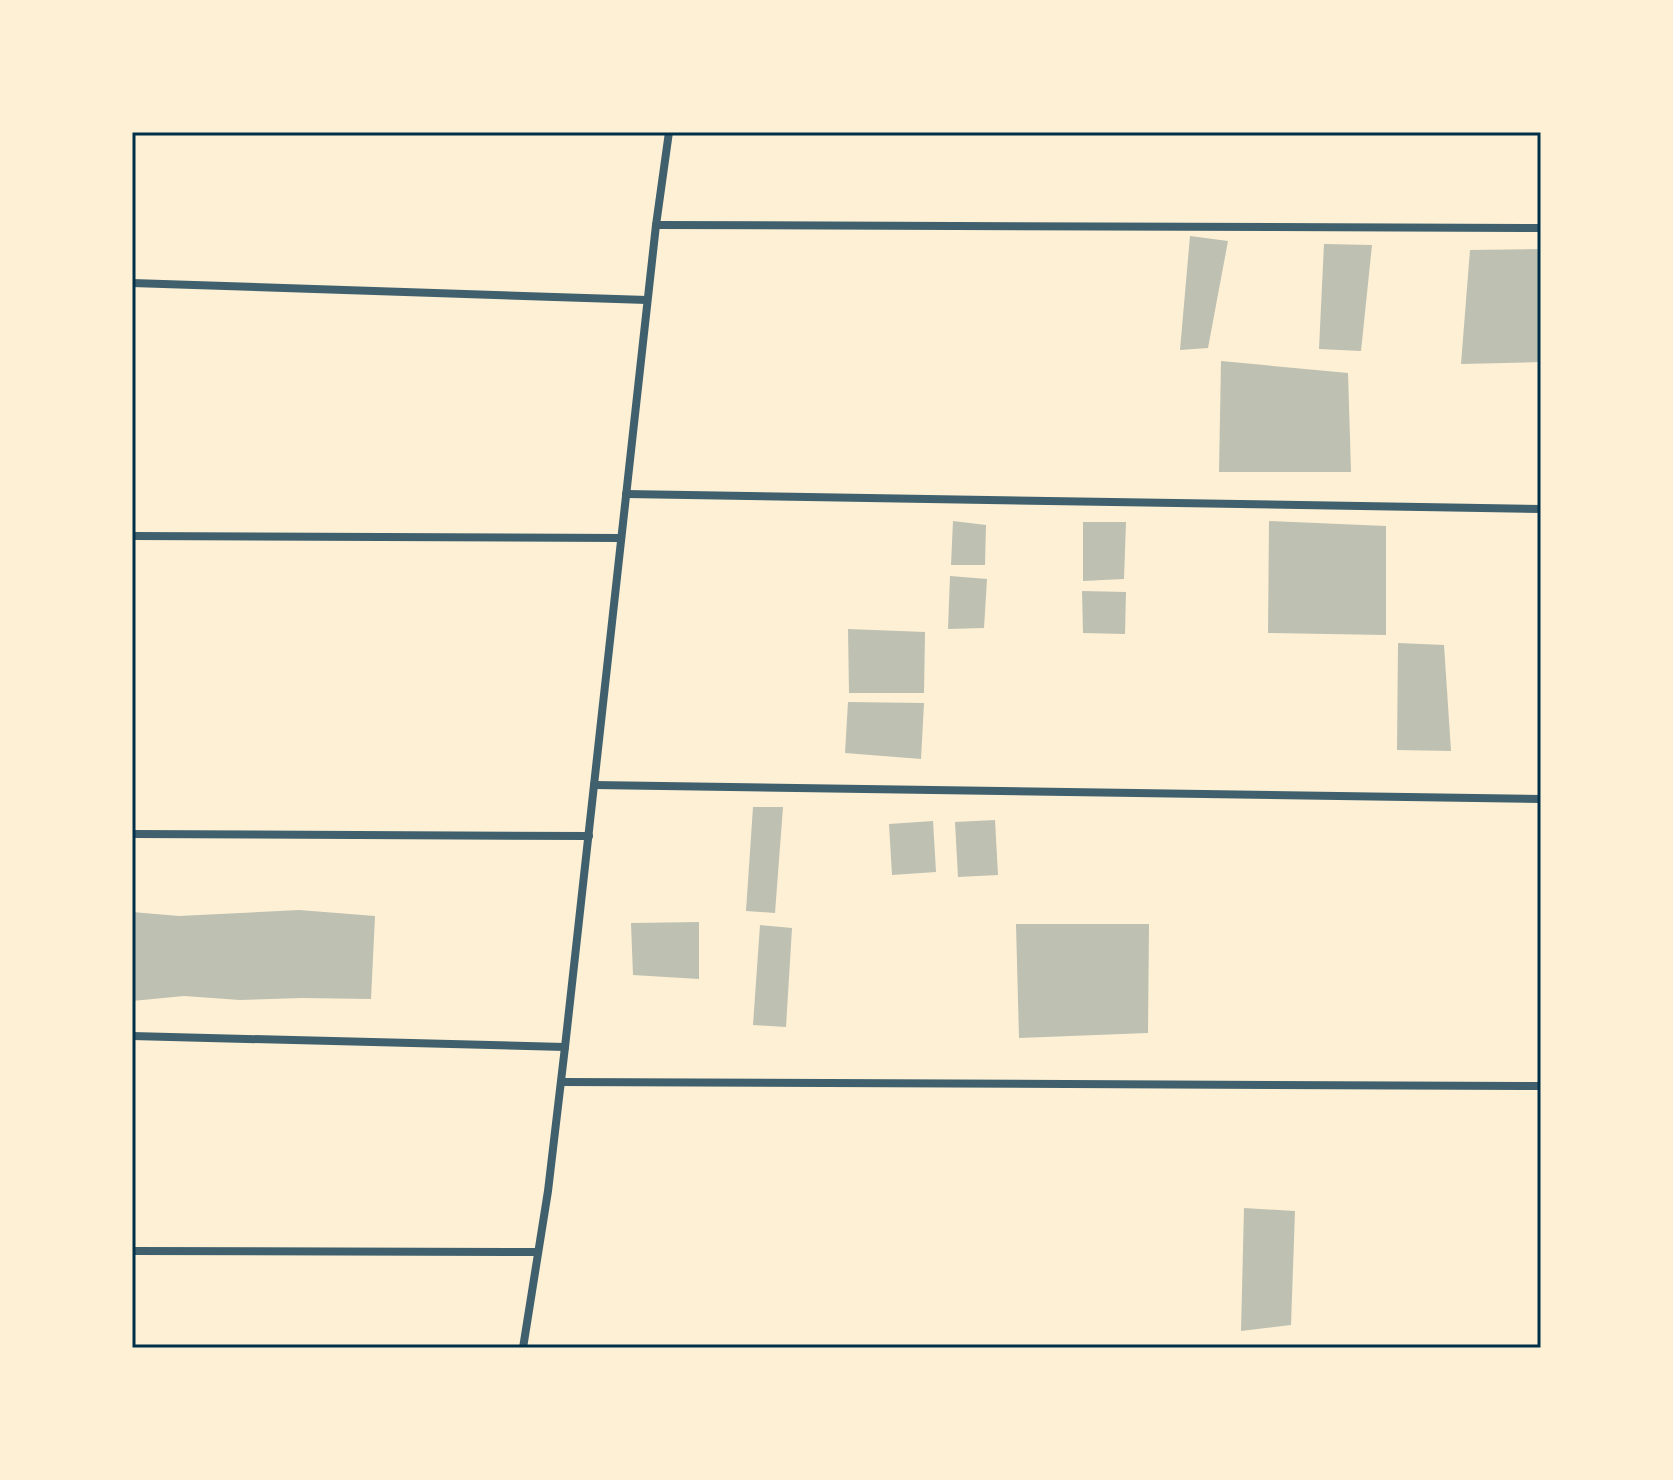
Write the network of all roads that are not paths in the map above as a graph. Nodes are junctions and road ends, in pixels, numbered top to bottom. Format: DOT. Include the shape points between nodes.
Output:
graph roads {
  1 [pos="669,132"];
  2 [pos="656,225"];
  3 [pos="1541,228"];
  4 [pos="132,283"];
  5 [pos="647,300"];
  6 [pos="626,494"];
  7 [pos="1541,509"];
  8 [pos="132,536"];
  9 [pos="621,538"];
  10 [pos="594,785"];
  11 [pos="1541,799"];
  12 [pos="132,834"];
  13 [pos="589,836"];
  14 [pos="132,1036"];
  15 [pos="565,1047"];
  16 [pos="561,1082"];
  17 [pos="1541,1086"];
  18 [pos="132,1251"];
  19 [pos="537,1252"];
  20 [pos="523,1348"];
  1 -- 2 [label="street"];
  2 -- 3 [label="street"];
  2 -- 5 [label="street"];
  4 -- 5 [label="street"];
  5 -- 6 [label="street"];
  6 -- 7 [label="street"];
  6 -- 9 [label="street"];
  8 -- 9 [label="street"];
  9 -- 10 [label="street"];
  10 -- 11 [label="street"];
  10 -- 13 [label="street"];
  12 -- 13 [label="street"];
  13 -- 15 [label="street"];
  14 -- 15 [label="street"];
  15 -- 16 [label="street"];
  16 -- 17 [label="street"];
  16 -- 19 [label="street"];
  18 -- 19 [label="street"];
  19 -- 20 [label="street"];
}
